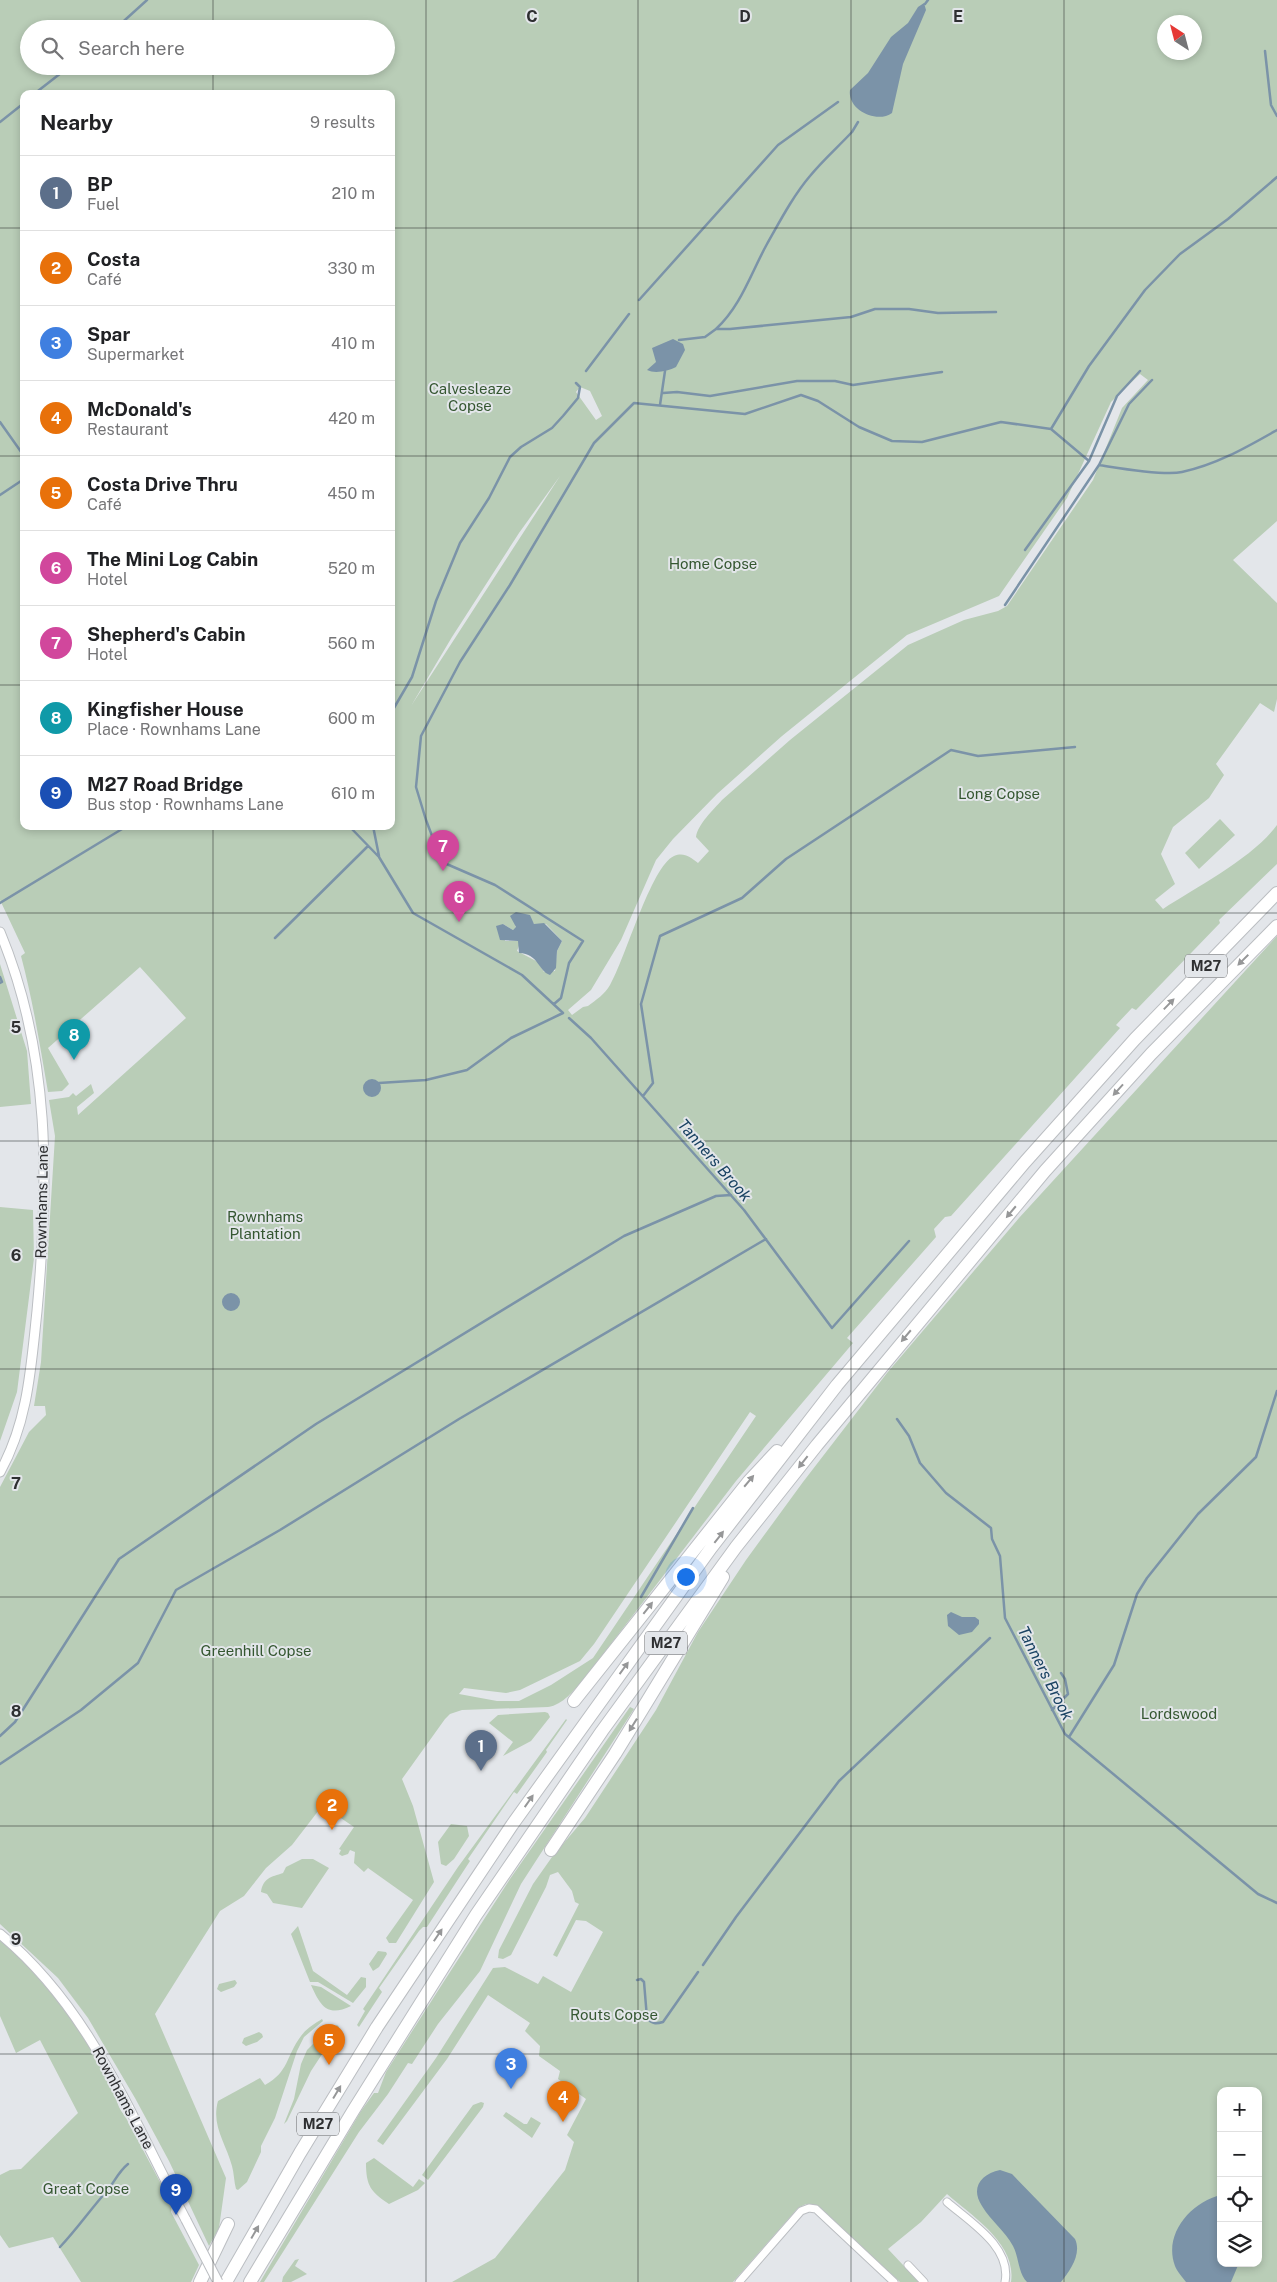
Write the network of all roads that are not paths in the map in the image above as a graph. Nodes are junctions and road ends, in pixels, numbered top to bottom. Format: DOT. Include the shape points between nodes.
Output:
graph roads {
  1 [pos="1277,893"];
  2 [pos="1277,926"];
  3 [pos="0,932"];
  4 [pos="837,1385"];
  5 [pos="0,1472"];
  6 [pos="736,1547"];
  7 [pos="574,1701"];
  8 [pos="551,1850"];
  9 [pos="0,1934"];
  10 [pos="948,2202"];
  11 [pos="228,2224"];
  12 [pos="908,2265"];
  13 [pos="200,2282"];
  14 [pos="218,2282"];
  15 [pos="226,2282"];
  16 [pos="250,2282"];
  17 [pos="738,2282"];
  18 [pos="894,2282"];
  19 [pos="924,2282"];
  20 [pos="1005,2282"];
  4 -- 1 [label="highway, M27, one-way" via="1025,1162 1135,1039"];
  2 -- 6 [label="highway, M27, one-way" via="1151,1054 1045,1171 817,1444"];
  3 -- 5 [label="street, Rownhams Lane" via="20,989 36,1056 45,1178 43,1235 29,1380 18,1433"];
  7 -- 4 [label="highway, M27, one-way" via="749,1481"];
  15 -- 4 [label="highway, M27, one-way" via="377,2027 512,1825 711,1548"];
  6 -- 8 [label="highway, M27, one-way" via="720,1583 673,1661"];
  6 -- 16 [label="highway, M27" via="602,1731 476,1915"];
  9 -- 14 [label="street, Rownhams Lane, bridge" via="37,1969 90,2037"];
  10 -- 20 [label="street" via="1003,2257"];
  11 -- 13 [label="highway"];
  12 -- 19 [label="street"];
  17 -- 18 [label="street" via="801,2211 809,2208 816,2209"];
}
